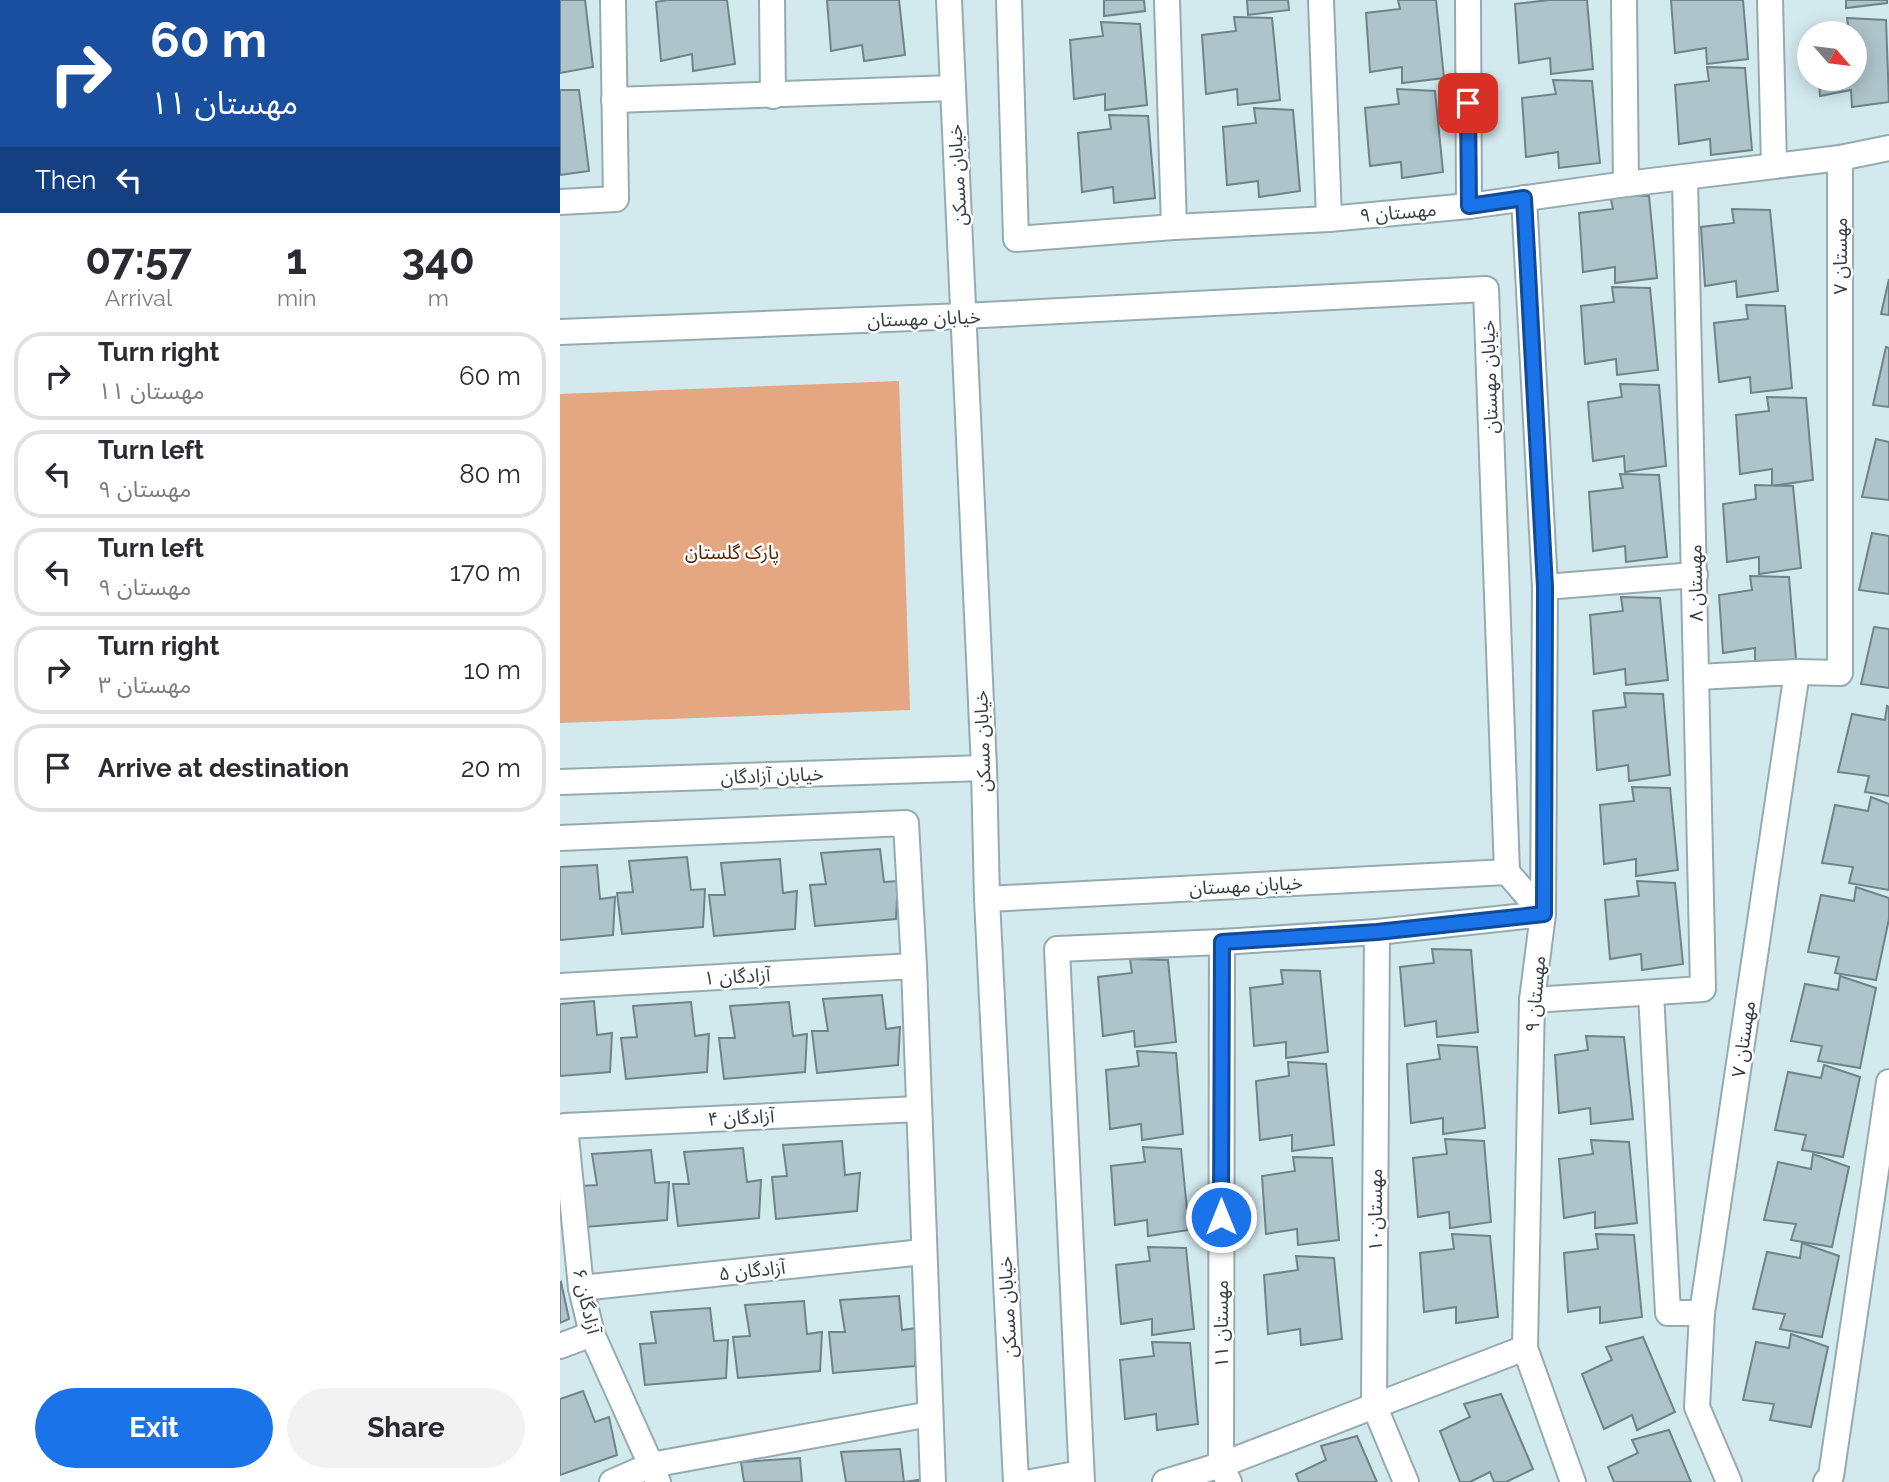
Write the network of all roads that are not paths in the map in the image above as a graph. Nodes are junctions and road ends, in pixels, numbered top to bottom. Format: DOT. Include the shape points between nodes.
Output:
graph roads {
  1 [pos="613,0"];
  2 [pos="772,0"];
  3 [pos="949,0"];
  4 [pos="1009,0"];
  5 [pos="1167,0"];
  6 [pos="1321,0"];
  7 [pos="1468,0"];
  8 [pos="1624,0"];
  9 [pos="1770,0"];
  10 [pos="953,88"];
  11 [pos="773,96"];
  12 [pos="614,100"];
  13 [pos="1889,148"];
  14 [pos="1840,158"];
  15 [pos="1774,166"];
  16 [pos="1685,178"];
  17 [pos="1626,184"];
  18 [pos="1524,198"];
  19 [pos="560,202"];
  20 [pos="1469,206"];
  21 [pos="1329,219"];
  22 [pos="1174,227"];
  23 [pos="963,316"];
  24 [pos="560,332"];
  25 [pos="1695,575"];
  26 [pos="1545,587"];
  27 [pos="1797,672"];
  28 [pos="1697,677"];
  29 [pos="984,768"];
  30 [pos="560,782"];
  31 [pos="560,838"];
  32 [pos="1507,872"];
  33 [pos="987,899"];
  34 [pos="1544,914"];
  35 [pos="1377,932"];
  36 [pos="1222,942"];
  37 [pos="914,966"];
  38 [pos="560,986"];
  39 [pos="1651,993"];
  40 [pos="1532,1000"];
  41 [pos="1889,1082"];
  42 [pos="918,1108"];
  43 [pos="565,1126"];
  44 [pos="565,1201"];
  45 [pos="923,1252"];
  46 [pos="581,1288"];
  47 [pos="1702,1313"];
  48 [pos="592,1334"];
  49 [pos="560,1346"];
  50 [pos="1525,1348"];
  51 [pos="1374,1405"];
  52 [pos="930,1414"];
  53 [pos="655,1473"];
  54 [pos="1225,1474"];
  55 [pos="1082,1477"];
  56 [pos="612,1482"];
  57 [pos="933,1482"];
  58 [pos="1016,1482"];
  59 [pos="1031,1482"];
  60 [pos="1165,1482"];
  61 [pos="1406,1482"];
  62 [pos="1573,1482"];
  63 [pos="1729,1482"];
  64 [pos="1826,1482"];
  1 -- 12 [label="street"];
  2 -- 11 [label="street"];
  3 -- 10 [label="street, خیابان مسکن"];
  4 -- 22 [label="street, مهستان ۹" via="1016,239"];
  5 -- 22 [label="street"];
  6 -- 21 [label="street"];
  7 -- 20 [label="street"];
  8 -- 17 [label="street"];
  9 -- 15 [label="street"];
  10 -- 11 [label="street"];
  10 -- 23 [label="street, خیابان مسکن"];
  11 -- 12 [label="street"];
  12 -- 19 [label="street" via="616,199"];
  13 -- 14 [label="street"];
  14 -- 15 [label="street"];
  14 -- 27 [label="street, مهستان ۷" via="1840,673"];
  15 -- 16 [label="street"];
  16 -- 17 [label="street"];
  16 -- 25 [label="street, مهستان ۸"];
  17 -- 18 [label="street"];
  18 -- 20 [label="street, مهستان ۹"];
  18 -- 26 [label="street, مهستان ۹"];
  20 -- 21 [label="street, مهستان ۹"];
  21 -- 22 [label="street, مهستان ۹"];
  23 -- 24 [label="street, خیابان مهستان"];
  23 -- 29 [label="street, خیابان مسکن"];
  23 -- 32 [label="street, خیابان مهستان" via="1486,289"];
  25 -- 26 [label="street"];
  25 -- 28 [label="street, مهستان ۸"];
  26 -- 34 [label="street, مهستان ۹"];
  27 -- 28 [label="street"];
  27 -- 47 [label="street, مهستان ۷"];
  28 -- 39 [label="street, مهستان ۸" via="1703,989"];
  29 -- 30 [label="street, خیابان آزادگان"];
  29 -- 33 [label="street, خیابان مسکن"];
  31 -- 37 [label="street" via="906,824"];
  32 -- 33 [label="street, خیابان مهستان"];
  32 -- 34 [label="street"];
  33 -- 58 [label="street, خیابان مسکن"];
  34 -- 35 [label="street"];
  34 -- 40 [label="street, مهستان ۹"];
  35 -- 36 [label="street"];
  35 -- 51 [label="street, مهستان۱۰"];
  36 -- 54 [label="street, مهستان ۱۱"];
  36 -- 55 [label="street" via="1058,949"];
  37 -- 38 [label="street, آزادگان ۱"];
  37 -- 42 [label="street"];
  39 -- 40 [label="street"];
  39 -- 47 [label="street" via="1668,1313"];
  40 -- 50 [label="street, مهستان ۹"];
  41 -- 64 [label="street" via="1831,1476"];
  42 -- 43 [label="street, آزادگان ۴"];
  42 -- 45 [label="street"];
  43 -- 44 [label="street, آزادگان ۶"];
  44 -- 46 [label="street, آزادگان ۶"];
  45 -- 46 [label="street, آزادگان ۵"];
  45 -- 52 [label="street"];
  46 -- 48 [label="street, آزادگان ۶"];
  47 -- 63 [label="street, مهستان ۷" via="1697,1407"];
  48 -- 49 [label="street"];
  48 -- 53 [label="street, آزادگان ۶"];
  50 -- 51 [label="street"];
  50 -- 62 [label="street, مهستان ۹"];
  51 -- 54 [label="street"];
  51 -- 61 [label="street, مهستان۱۰"];
  52 -- 53 [label="street"];
  52 -- 57 [label="street"];
  53 -- 56 [label="street"];
  54 -- 60 [label="street"];
  55 -- 59 [label="street"];
}
